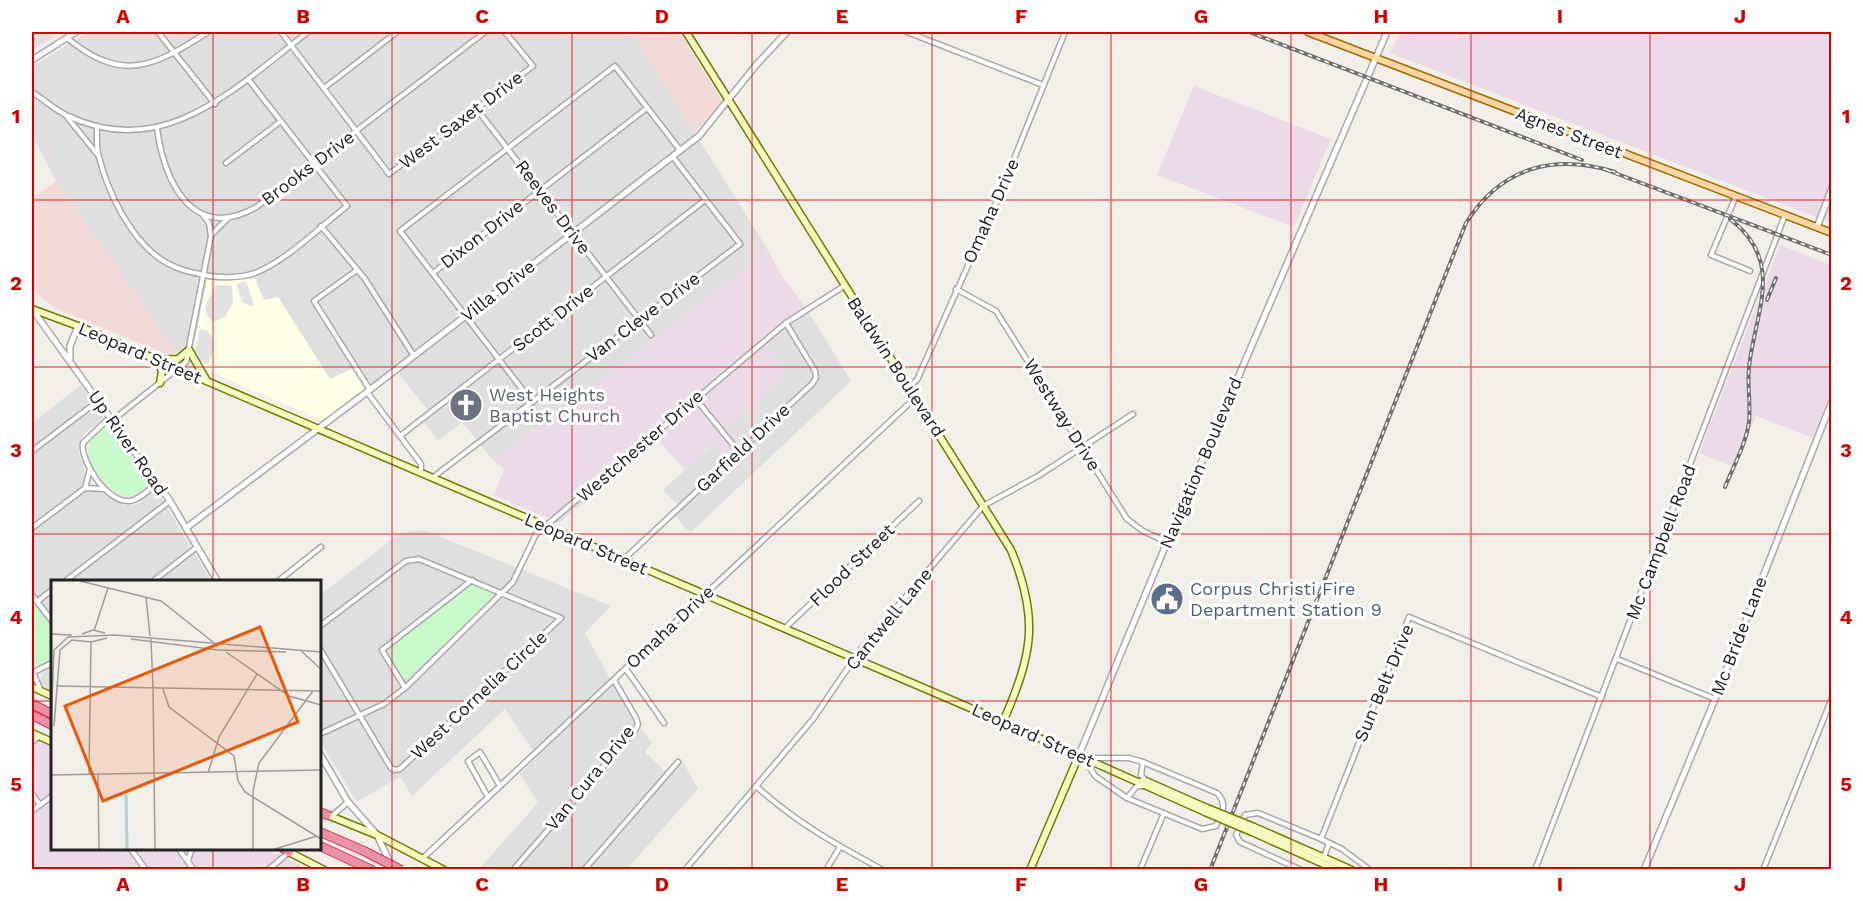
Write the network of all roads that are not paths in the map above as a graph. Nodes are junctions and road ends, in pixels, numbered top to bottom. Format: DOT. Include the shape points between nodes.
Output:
graph roads {
  1 [pos="76,32"];
  2 [pos="158,32"];
  3 [pos="208,32"];
  4 [pos="281,32"];
  5 [pos="308,32"];
  6 [pos="397,32"];
  7 [pos="485,32"];
  8 [pos="505,32"];
  9 [pos="686,32"];
  10 [pos="788,32"];
  11 [pos="907,32"];
  12 [pos="1065,32"];
  13 [pos="1308,32"];
  14 [pos="1387,32"];
  15 [pos="66,38"];
  16 [pos="291,45"];
  17 [pos="174,53"];
  18 [pos="1376,58"];
  19 [pos="32,60"];
  20 [pos="248,79"];
  21 [pos="1043,85"];
  22 [pos="324,88"];
  23 [pos="32,92"];
  24 [pos="730,99"];
  25 [pos="215,104"];
  26 [pos="476,108"];
  27 [pos="647,108"];
  28 [pos="64,114"];
  29 [pos="281,121"];
  30 [pos="97,126"];
  31 [pos="157,128"];
  32 [pos="356,131"];
  33 [pos="508,149"];
  34 [pos="681,151"];
  35 [pos="98,156"];
  36 [pos="673,157"];
  37 [pos="226,163"];
  38 [pos="314,164"];
  39 [pos="1832,188"];
  40 [pos="539,189"];
  41 [pos="1736,196"];
  42 [pos="705,200"];
  43 [pos="201,212"];
  44 [pos="1785,214"];
  45 [pos="230,217"];
  46 [pos="321,226"];
  47 [pos="1816,227"];
  48 [pos="1832,233"];
  49 [pos="573,234"];
  50 [pos="211,236"];
  51 [pos="357,270"];
  52 [pos="1750,271"];
  53 [pos="433,273"];
  54 [pos="203,275"];
  55 [pos="606,276"];
  56 [pos="844,286"];
  57 [pos="956,289"];
  58 [pos="32,309"];
  59 [pos="466,316"];
  60 [pos="639,320"];
  61 [pos="786,323"];
  62 [pos="78,326"];
  63 [pos="651,335"];
  64 [pos="189,350"];
  65 [pos="414,356"];
  66 [pos="500,359"];
  67 [pos="157,360"];
  68 [pos="71,362"];
  69 [pos="178,369"];
  70 [pos="207,381"];
  71 [pos="160,383"];
  72 [pos="909,386"];
  73 [pos="368,391"];
  74 [pos="916,397"];
  75 [pos="695,398"];
  76 [pos="99,400"];
  77 [pos="1832,401"];
  78 [pos="532,402"];
  79 [pos="1133,414"];
  80 [pos="112,419"];
  81 [pos="319,429"];
  82 [pos="400,436"];
  83 [pos="1081,446"];
  84 [pos="32,451"];
  85 [pos="739,452"];
  86 [pos="90,469"];
  87 [pos="421,473"];
  88 [pos="432,478"];
  89 [pos="158,483"];
  90 [pos="85,488"];
  91 [pos="105,489"];
  92 [pos="170,501"];
  93 [pos="919,501"];
  94 [pos="983,506"];
  95 [pos="545,527"];
  96 [pos="32,528"];
  97 [pos="186,528"];
  98 [pos="1167,542"];
  99 [pos="197,547"];
  100 [pos="321,547"];
  101 [pos="623,560"];
  102 [pos="67,580"];
  103 [pos="155,580"];
  104 [pos="217,580"];
  105 [pos="280,580"];
  106 [pos="473,580"];
  107 [pos="51,591"];
  108 [pos="504,593"];
  109 [pos="705,594"];
  110 [pos="32,595"];
  111 [pos="38,601"];
  112 [pos="51,620"];
  113 [pos="321,625"];
  114 [pos="784,629"];
  115 [pos="321,651"];
  116 [pos="854,658"];
  117 [pos="1617,659"];
  118 [pos="51,663"];
  119 [pos="626,669"];
  120 [pos="32,672"];
  121 [pos="614,680"];
  122 [pos="32,687"];
  123 [pos="405,688"];
  124 [pos="41,691"];
  125 [pos="51,696"];
  126 [pos="1602,697"];
  127 [pos="1832,698"];
  128 [pos="1715,699"];
  129 [pos="32,704"];
  130 [pos="51,714"];
  131 [pos="32,715"];
  132 [pos="361,717"];
  133 [pos="1003,722"];
  134 [pos="664,723"];
  135 [pos="51,724"];
  136 [pos="32,733"];
  137 [pos="321,734"];
  138 [pos="39,736"];
  139 [pos="32,742"];
  140 [pos="51,742"];
  141 [pos="321,756"];
  142 [pos="1081,756"];
  143 [pos="678,762"];
  144 [pos="1143,762"];
  145 [pos="1143,783"];
  146 [pos="500,786"];
  147 [pos="756,786"];
  148 [pos="32,794"];
  149 [pos="51,797"];
  150 [pos="488,797"];
  151 [pos="1127,798"];
  152 [pos="348,802"];
  153 [pos="40,805"];
  154 [pos="32,812"];
  155 [pos="1164,813"];
  156 [pos="325,814"];
  157 [pos="321,832"];
  158 [pos="377,835"];
  159 [pos="1321,839"];
  160 [pos="1329,843"];
  161 [pos="321,846"];
  162 [pos="840,847"];
  163 [pos="131,850"];
  164 [pos="179,850"];
  165 [pos="192,850"];
  166 [pos="284,850"];
  167 [pos="423,858"];
  168 [pos="188,861"];
  169 [pos="1322,863"];
  170 [pos="371,869"];
  171 [pos="146,870"];
  172 [pos="194,870"];
  173 [pos="268,870"];
  174 [pos="324,870"];
  175 [pos="393,870"];
  176 [pos="401,870"];
  177 [pos="444,870"];
  178 [pos="513,870"];
  179 [pos="584,870"];
  180 [pos="685,870"];
  181 [pos="826,870"];
  182 [pos="883,870"];
  183 [pos="1030,870"];
  184 [pos="1140,870"];
  185 [pos="1301,870"];
  186 [pos="1337,870"];
  187 [pos="1352,870"];
  188 [pos="1370,870"];
  189 [pos="1535,870"];
  190 [pos="1644,870"];
  191 [pos="1763,870"];
  1 -- 15 [label="street"];
  2 -- 17 [label="street"];
  3 -- 17 [label="street"];
  4 -- 16 [label="street"];
  5 -- 16 [label="street"];
  6 -- 22 [label="street"];
  7 -- 32 [label="street, Brooks Drive"];
  8 -- 26 [label="street, West Saxet Drive" via="533,66"];
  9 -- 24 [label="main road, Baldwin Boulevard"];
  10 -- 24 [label="street, Villa Drive"];
  11 -- 21 [label="street"];
  12 -- 21 [label="street, Omaha Drive"];
  13 -- 18 [label="main road, Agnes Street"];
  14 -- 18 [label="street, Navigation Boulevard"];
  15 -- 17 [label="street" via="98,59 119,65 149,64"];
  15 -- 19 [label="street"];
  16 -- 20 [label="street"];
  16 -- 22 [label="street"];
  17 -- 25 [label="street"];
  18 -- 41 [label="main road, Agnes Street"];
  18 -- 98 [label="street, Navigation Boulevard"];
  20 -- 25 [label="street"];
  20 -- 29 [label="street"];
  21 -- 57 [label="street, Omaha Drive" via="999,196"];
  22 -- 32 [label="street"];
  23 -- 28 [label="street"];
  24 -- 34 [label="street, Villa Drive"];
  24 -- 56 [label="main road, Baldwin Boulevard"];
  25 -- 31 [label="street"];
  26 -- 32 [label="street, West Saxet Drive" via="389,174"];
  26 -- 33 [label="street, Reeves Drive"];
  27 -- 33 [label="street" via="615,66"];
  27 -- 34 [label="street"];
  27 -- 40 [label="street, Dixon Drive"];
  28 -- 30 [label="street"];
  28 -- 35 [label="street"];
  29 -- 37 [label="street"];
  29 -- 38 [label="street"];
  30 -- 31 [label="street"];
  30 -- 35 [label="street"];
  31 -- 43 [label="street" via="168,177 183,199"];
  32 -- 38 [label="street, Brooks Drive"];
  33 -- 40 [label="street, Reeves Drive"];
  33 -- 53 [label="street" via="400,231"];
  34 -- 36 [label="street, Villa Drive"];
  35 -- 54 [label="street" via="123,213 147,248 172,266"];
  36 -- 42 [label="street"];
  36 -- 49 [label="street, Villa Drive"];
  38 -- 45 [label="street, Brooks Drive" via="258,206"];
  38 -- 46 [label="street" via="347,206"];
  39 -- 47 [label="street"];
  40 -- 49 [label="street, Reeves Drive"];
  40 -- 53 [label="street, Dixon Drive"];
  41 -- 44 [label="main road, Agnes Street"];
  41 -- 52 [label="street" via="1711,255"];
  42 -- 55 [label="street, Scott Drive"];
  42 -- 60 [label="street, Van Cleve Drive" via="740,244"];
  43 -- 45 [label="street" via="215,218"];
  43 -- 50 [label="street" via="209,223"];
  44 -- 47 [label="main road, Agnes Street"];
  44 -- 117 [label="street, Mc Campbell Road"];
  45 -- 50 [label="street"];
  46 -- 51 [label="street"];
  46 -- 54 [label="street" via="271,265 254,273 227,278"];
  47 -- 48 [label="main road, Agnes Street"];
  49 -- 55 [label="street, Reeves Drive"];
  49 -- 59 [label="street, Villa Drive"];
  50 -- 54 [label="street"];
  51 -- 65 [label="street"];
  51 -- 73 [label="street" via="314,301"];
  53 -- 59 [label="street"];
  54 -- 64 [label="street"];
  55 -- 60 [label="street, Reeves Drive"];
  55 -- 66 [label="street, Scott Drive"];
  56 -- 61 [label="street, Westchester Drive"];
  56 -- 72 [label="main road, Baldwin Boulevard"];
  57 -- 72 [label="street, Omaha Drive" via="917,380"];
  57 -- 83 [label="street, Westway Drive" via="996,311"];
  58 -- 62 [label="main road, Leopard Street"];
  58 -- 68 [label="street, Up River Road"];
  59 -- 65 [label="street, Villa Drive"];
  59 -- 66 [label="street"];
  60 -- 63 [label="street, Reeves Drive"];
  60 -- 78 [label="street, Van Cleve Drive"];
  61 -- 75 [label="street, Westchester Drive"];
  61 -- 85 [label="street, Garfield Drive" via="816,378"];
  62 -- 67 [label="main road, Leopard Street"];
  62 -- 68 [label="street" via="68,353"];
  64 -- 67 [label="main road" via="178,359"];
  64 -- 69 [label="street" via="186,362"];
  64 -- 70 [label="main road"];
  65 -- 73 [label="street, Villa Drive"];
  66 -- 78 [label="street"];
  66 -- 82 [label="street, Scott Drive"];
  67 -- 69 [label="main road, Leopard Street"];
  67 -- 71 [label="main road" via="162,371"];
  68 -- 76 [label="street, Up River Road"];
  69 -- 70 [label="main road, Leopard Street"];
  69 -- 71 [label="street"];
  70 -- 81 [label="main road, Leopard Street"];
  71 -- 80 [label="street"];
  72 -- 74 [label="main road, Baldwin Boulevard"];
  73 -- 81 [label="street, Villa Drive"];
  73 -- 82 [label="street"];
  74 -- 94 [label="main road, Baldwin Boulevard"];
  74 -- 109 [label="street, Omaha Drive"];
  75 -- 85 [label="street"];
  75 -- 95 [label="street, Westchester Drive"];
  76 -- 80 [label="street, Up River Road"];
  76 -- 84 [label="street"];
  77 -- 128 [label="street, Mc Bride Lane"];
  78 -- 88 [label="street, Van Cleve Drive"];
  79 -- 83 [label="street, Cantwell Lane"];
  80 -- 86 [label="street" via="83,443 83,457"];
  80 -- 89 [label="street, Up River Road"];
  81 -- 87 [label="main road, Leopard Street"];
  81 -- 97 [label="street, Villa Drive"];
  82 -- 87 [label="street" via="421,464"];
  83 -- 94 [label="street, Cantwell Lane" via="1038,476"];
  83 -- 98 [label="street, Westway Drive" via="1127,519"];
  85 -- 101 [label="street, Garfield Drive"];
  86 -- 90 [label="street"];
  86 -- 91 [label="street"];
  87 -- 88 [label="main road, Leopard Street"];
  88 -- 95 [label="main road, Leopard Street"];
  89 -- 91 [label="street" via="128,501 112,497"];
  89 -- 92 [label="street, Up River Road"];
  90 -- 91 [label="street"];
  90 -- 96 [label="street"];
  92 -- 97 [label="street, Up River Road"];
  92 -- 102 [label="street"];
  93 -- 114 [label="street, Flood Street"];
  94 -- 116 [label="street, Cantwell Lane"];
  94 -- 133 [label="main road, Baldwin Boulevard" via="1022,575 1030,623 1022,680"];
  95 -- 101 [label="main road, Leopard Street"];
  95 -- 108 [label="street, Westchester Drive" via="536,534 521,569"];
  97 -- 99 [label="street, Up River Road"];
  98 -- 142 [label="street, Navigation Boulevard"];
  99 -- 103 [label="street"];
  99 -- 104 [label="street, Up River Road"];
  100 -- 105 [label="street"];
  101 -- 109 [label="main road, Leopard Street"];
  106 -- 108 [label="street"];
  106 -- 113 [label="street" via="419,559 406,561"];
  106 -- 123 [label="street" via="382,650"];
  107 -- 111 [label="street"];
  108 -- 123 [label="street, Westchester Drive"];
  108 -- 132 [label="street, West Cornelia Circle" via="561,618 400,769 391,768"];
  109 -- 114 [label="main road, Leopard Street"];
  109 -- 119 [label="street, Omaha Drive"];
  110 -- 111 [label="street"];
  111 -- 112 [label="street"];
  114 -- 116 [label="main road, Leopard Street"];
  115 -- 132 [label="street"];
  116 -- 133 [label="main road, Leopard Street"];
  116 -- 147 [label="street, Cantwell Lane" via="813,719"];
  117 -- 126 [label="street, Mc Campbell Road"];
  117 -- 128 [label="street"];
  118 -- 120 [label="street"];
  119 -- 121 [label="street, Omaha Drive"];
  119 -- 134 [label="street"];
  120 -- 124 [label="street"];
  121 -- 146 [label="street, Omaha Drive"];
  121 -- 178 [label="street, Van Cura Drive" via="636,717 635,730"];
  122 -- 124 [label="main road"];
  123 -- 132 [label="street, Westchester Drive"];
  124 -- 125 [label="main road"];
  126 -- 159 [label="street, Sun Belt Drive" via="1409,617"];
  126 -- 189 [label="street, Mc Campbell Road"];
  127 -- 191 [label="street"];
  128 -- 190 [label="street, Mc Bride Lane"];
  129 -- 130 [label="highway"];
  131 -- 135 [label="highway"];
  132 -- 137 [label="street, Westchester Drive"];
  133 -- 142 [label="main road, Leopard Street"];
  136 -- 138 [label="main road"];
  138 -- 139 [label="street"];
  138 -- 140 [label="main road"];
  141 -- 152 [label="street"];
  142 -- 144 [label="street"];
  142 -- 145 [label="main road, Leopard Street"];
  142 -- 151 [label="street" via="1095,776"];
  142 -- 183 [label="main road, Navigation Boulevard"];
  143 -- 179 [label="street"];
  144 -- 145 [label="street"];
  144 -- 155 [label="street" via="1223,799 1216,826 1210,829"];
  145 -- 151 [label="street"];
  145 -- 169 [label="main road, Leopard Street, bridge"];
  146 -- 150 [label="street, Omaha Drive"];
  146 -- 150 [label="street" via="480,752 468,761"];
  147 -- 162 [label="street" via="779,808"];
  147 -- 180 [label="street, Cantwell Lane"];
  148 -- 153 [label="street"];
  149 -- 153 [label="street"];
  150 -- 167 [label="street, Omaha Drive"];
  151 -- 155 [label="street"];
  152 -- 156 [label="street"];
  152 -- 158 [label="street"];
  153 -- 154 [label="street"];
  155 -- 184 [label="street"];
  156 -- 158 [label="main road"];
  157 -- 176 [label="highway, bridge"];
  158 -- 167 [label="main road"];
  158 -- 175 [label="street"];
  159 -- 160 [label="street"];
  159 -- 185 [label="street" via="1258,813 1245,815 1236,835 1240,842"];
  160 -- 169 [label="street"];
  160 -- 188 [label="street"];
  161 -- 170 [label="highway"];
  162 -- 181 [label="street"];
  162 -- 182 [label="street"];
  163 -- 171 [label="street"];
  164 -- 168 [label="street"];
  165 -- 168 [label="street"];
  166 -- 173 [label="street"];
  166 -- 174 [label="main road"];
  167 -- 177 [label="main road"];
  168 -- 172 [label="street"];
  169 -- 186 [label="main road, Leopard Street"];
  169 -- 187 [label="main road, Leopard Street"];
}
